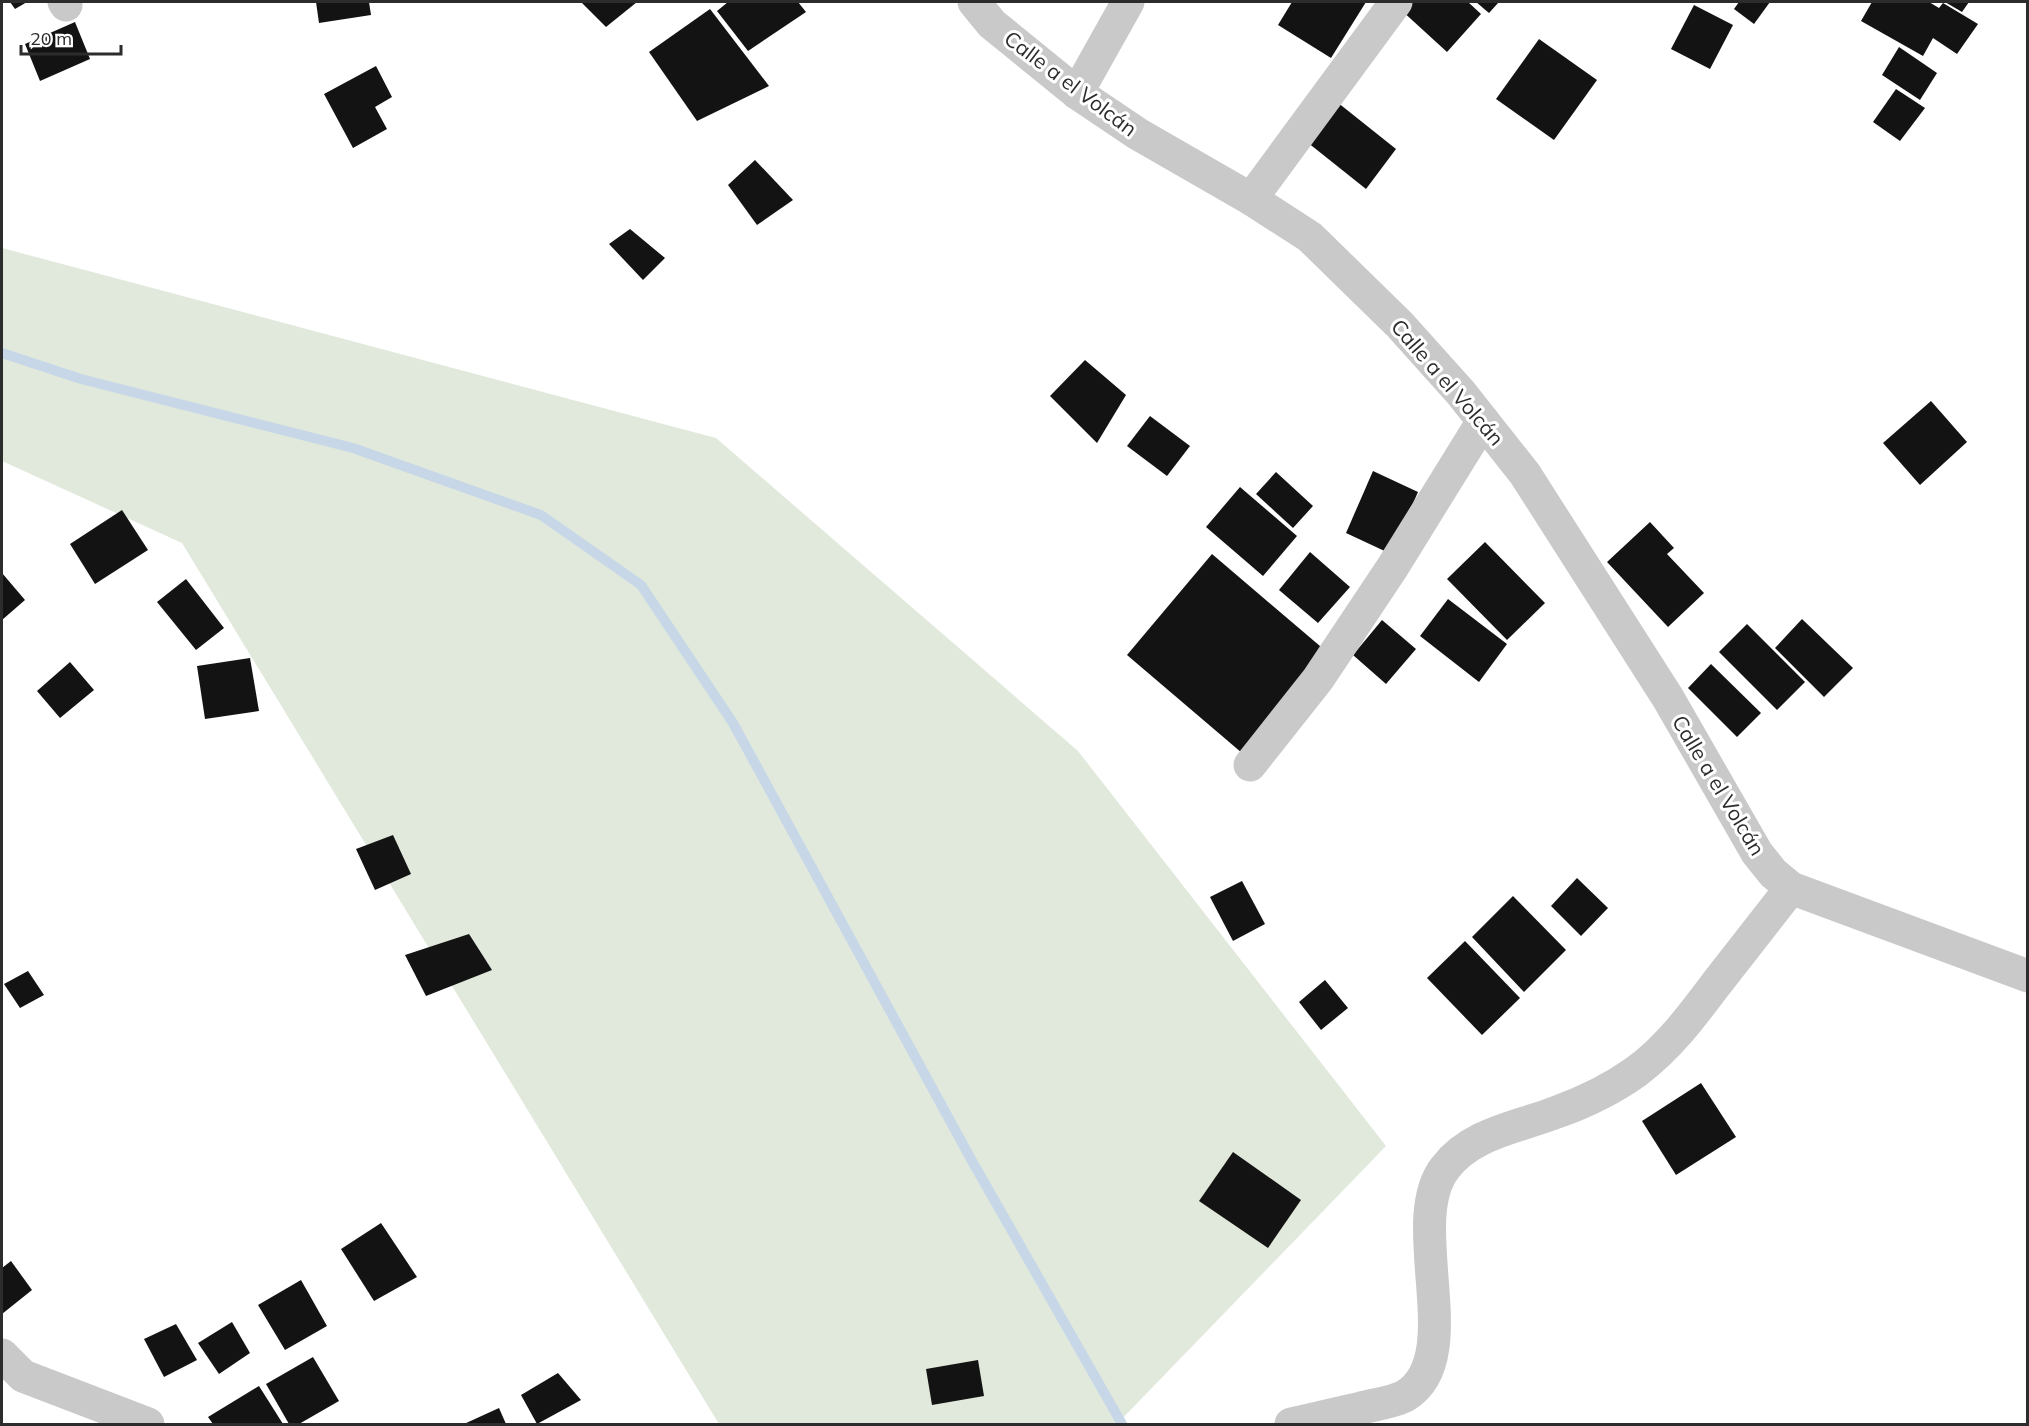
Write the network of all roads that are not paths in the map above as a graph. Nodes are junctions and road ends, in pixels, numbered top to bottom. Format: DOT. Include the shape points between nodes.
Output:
graph roads {
  1 [pos="974,2"];
  2 [pos="1128,2"];
  3 [pos="1396,2"];
  4 [pos="1077,93"];
  5 [pos="1251,199"];
  6 [pos="1483,421"];
  7 [pos="1251,765"];
  8 [pos="1791,888"];
  9 [pos="2028,976"];
  10 [pos="2,1355"];
  11 [pos="148,1425"];
  12 [pos="1291,1425"];
  1 -- 4 [label="street, Calle a el Volcán" via="993,24"];
  2 -- 4 [label="street"];
  3 -- 5 [label="street"];
  4 -- 5 [label="street, Calle a el Volcán" via="1138,134"];
  5 -- 6 [label="street, Calle a el Volcán" via="1325,250 1400,325"];
  6 -- 7 [label="street" via="1318,679"];
  6 -- 8 [label="street, Calle a el Volcán" via="1525,474 1668,698 1757,853"];
  8 -- 9 [label="street"];
  8 -- 12 [label="street" via="1666,1047 1637,1071 1582,1102 1488,1136 1465,1148 1444,1168 1430,1212 1435,1330 1430,1356 1413,1390 1385,1403"];
  10 -- 11 [label="street" via="23,1376"];
}
